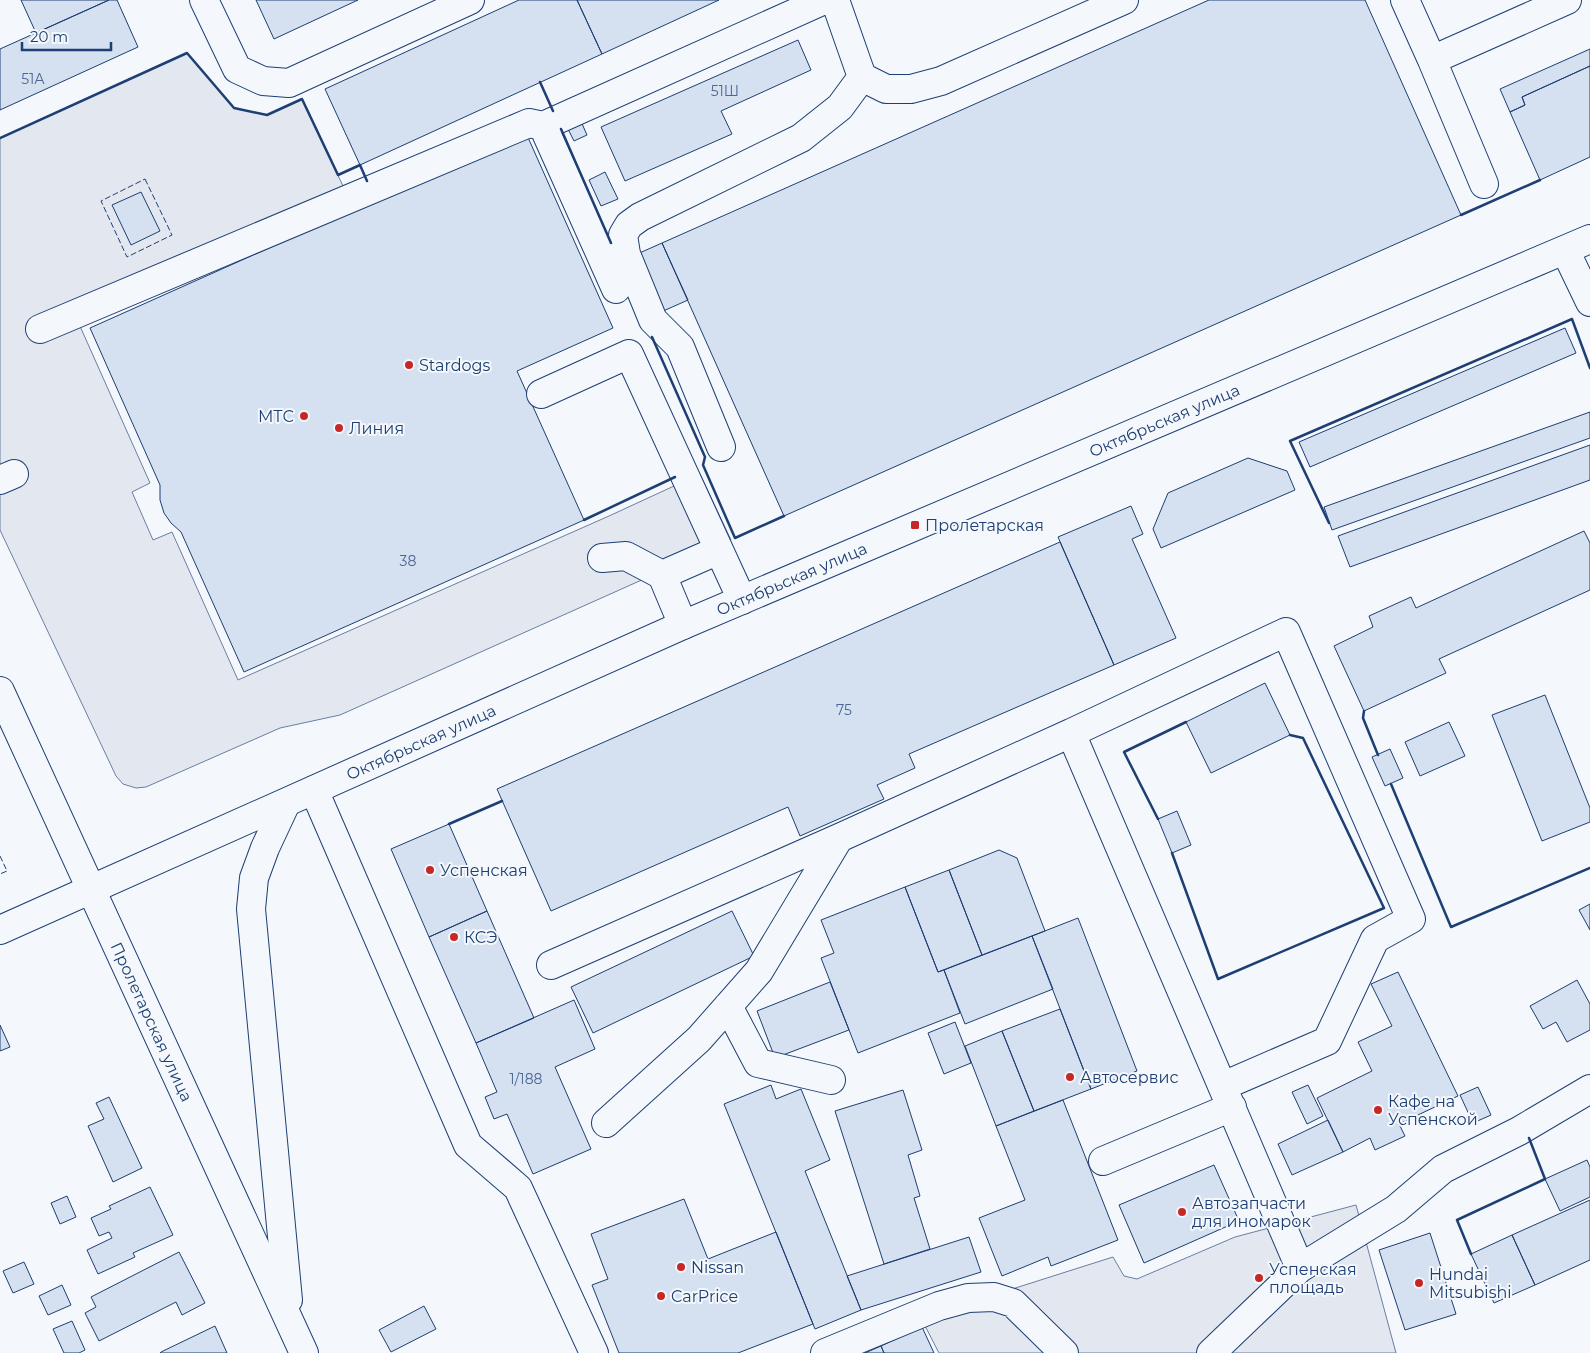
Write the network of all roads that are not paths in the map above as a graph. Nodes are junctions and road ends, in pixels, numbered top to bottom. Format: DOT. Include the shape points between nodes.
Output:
graph roads {
  1 [pos="204,0"];
  2 [pos="470,0"];
  3 [pos="824,0"];
  4 [pos="835,0"];
  5 [pos="1124,0"];
  6 [pos="1405,0"];
  7 [pos="1568,0"];
  8 [pos="1432,60"];
  9 [pos="862,77"];
  10 [pos="543,126"];
  11 [pos="1484,184"];
  12 [pos="1590,240"];
  13 [pos="1565,250"];
  14 [pos="616,289"];
  15 [pos="1590,302"];
  16 [pos="40,329"];
  17 [pos="541,394"];
  18 [pos="721,446"];
  19 [pos="719,550"];
  20 [pos="602,558"];
  21 [pos="662,576"];
  22 [pos="742,600"];
  23 [pos="683,625"];
  24 [pos="0,691"];
  25 [pos="1071,733"];
  26 [pos="314,790"];
  27 [pos="286,803"];
  28 [pos="839,838"];
  29 [pos="92,890"];
  30 [pos="0,930"];
  31 [pos="551,965"];
  32 [pos="728,1006"];
  33 [pos="831,1080"];
  34 [pos="1590,1089"];
  35 [pos="1227,1096"];
  36 [pos="606,1123"];
  37 [pos="1103,1160"];
  38 [pos="1300,1268"];
  39 [pos="290,1322"];
  40 [pos="304,1353"];
  41 [pos="594,1353"];
  42 [pos="826,1353"];
  43 [pos="1064,1353"];
  44 [pos="1211,1353"];
  1 -- 2 [label="main road" via="237,69 263,81 289,83"];
  3 -- 10 [label="main road"];
  4 -- 9 [label="main road"];
  5 -- 9 [label="main road" via="941,81 911,89 886,88"];
  6 -- 8 [label="main road"];
  7 -- 8 [label="main road"];
  8 -- 11 [label="main road"];
  9 -- 18 [label="main road" via="840,107 801,138 640,217 623,235 626,254 653,320 680,347"];
  10 -- 14 [label="main road"];
  10 -- 16 [label="main road" via="529,124"];
  12 -- 13 [label="main road, Октябрьская улица"];
  13 -- 15 [label="main road"];
  13 -- 22 [label="main road, Октябрьская улица"];
  17 -- 19 [label="main road" via="629,354"];
  19 -- 21 [label="main road"];
  19 -- 22 [label="main road"];
  20 -- 21 [label="main road" via="626,556"];
  21 -- 23 [label="main road"];
  22 -- 23 [label="main road, Октябрьская улица"];
  23 -- 26 [label="main road, Октябрьская улица"];
  24 -- 29 [label="main road, Пролетарская улица"];
  25 -- 28 [label="main road"];
  25 -- 35 [label="main road"];
  25 -- 35 [label="main road" via="1286,632 1411,919 1375,939 1327,1041"];
  26 -- 27 [label="main road, Октябрьская улица"];
  26 -- 41 [label="main road" via="468,1145 518,1188"];
  27 -- 29 [label="main road, Октябрьская улица"];
  27 -- 39 [label="main road" via="254,878 251,908"];
  28 -- 31 [label="main road"];
  28 -- 32 [label="main road" via="760,971"];
  29 -- 30 [label="main road, Октябрьская улица"];
  29 -- 39 [label="main road, Пролетарская улица"];
  32 -- 33 [label="main road" via="758,1063"];
  32 -- 36 [label="main road" via="699,1039"];
  34 -- 38 [label="main road" via="1519,1131 1443,1169 1396,1209"];
  35 -- 37 [label="main road"];
  35 -- 38 [label="main road"];
  38 -- 44 [label="main road"];
  39 -- 40 [label="main road, Пролетарская улица"];
  42 -- 43 [label="main road" via="939,1306 968,1298 994,1297 1013,1303"];
}
